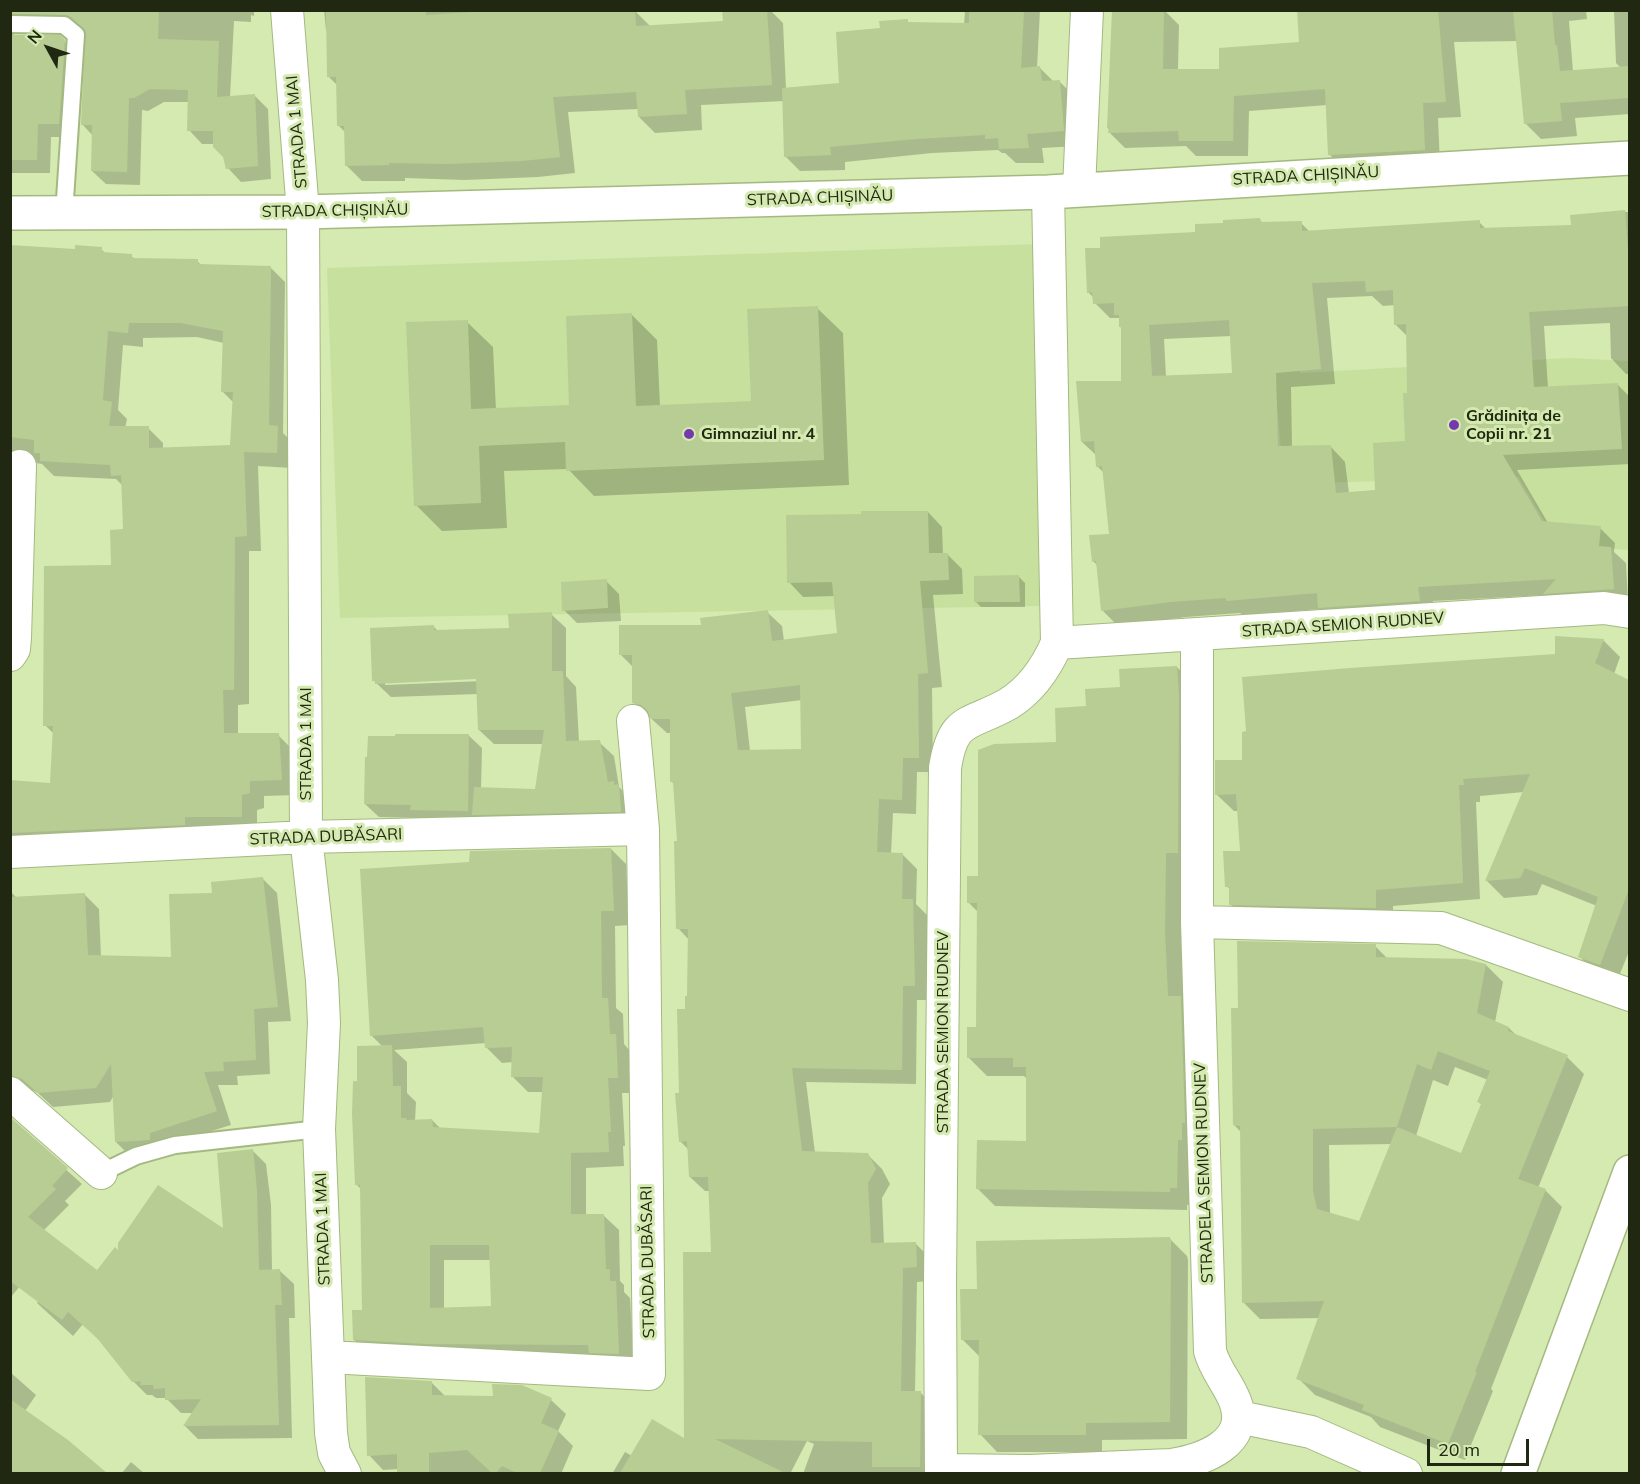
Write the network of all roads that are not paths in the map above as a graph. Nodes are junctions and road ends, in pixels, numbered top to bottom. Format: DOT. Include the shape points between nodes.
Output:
graph roads {
  1 [pos="287,10"];
  2 [pos="1087,10"];
  3 [pos="10,24"];
  4 [pos="1629,158"];
  5 [pos="1064,190"];
  6 [pos="303,212"];
  7 [pos="10,213"];
  8 [pos="64,214"];
  9 [pos="20,466"];
  10 [pos="1629,612"];
  11 [pos="1197,634"];
  12 [pos="1057,643"];
  13 [pos="10,655"];
  14 [pos="633,721"];
  15 [pos="642,829"];
  16 [pos="306,837"];
  17 [pos="10,852"];
  18 [pos="1197,922"];
  19 [pos="1629,995"];
  20 [pos="10,1093"];
  21 [pos="319,1129"];
  22 [pos="1629,1172"];
  23 [pos="101,1173"];
  24 [pos="328,1357"];
  25 [pos="1239,1417"];
  26 [pos="941,1472"];
  27 [pos="345,1473"];
  28 [pos="1406,1473"];
  29 [pos="1518,1473"];
  1 -- 6 [label="street, STRADA 1 MAI"];
  2 -- 5 [label="street"];
  3 -- 8 [label="lane" via="64,25 76,35"];
  4 -- 5 [label="street, STRADA CHIȘINĂU"];
  5 -- 6 [label="street, STRADA CHIȘINĂU"];
  5 -- 12 [label="street"];
  6 -- 8 [label="street, STRADA CHIȘINĂU"];
  6 -- 16 [label="street, STRADA 1 MAI"];
  7 -- 8 [label="street, STRADA CHIȘINĂU"];
  9 -- 13 [label="street" via="15,638"];
  10 -- 11 [label="street, STRADA SEMION RUDNEV" via="1604,609"];
  11 -- 12 [label="street, STRADA SEMION RUDNEV"];
  11 -- 18 [label="street, STRADELA SEMION RUDNEV"];
  12 -- 26 [label="street, STRADA SEMION RUDNEV" via="1027,688 1010,702 974,718 957,731 948,747 945,768"];
  14 -- 15 [label="street, STRADA DUBĂSARI"];
  15 -- 16 [label="street, STRADA DUBĂSARI"];
  15 -- 24 [label="street, STRADA DUBĂSARI" via="649,1374"];
  16 -- 17 [label="street, STRADA DUBĂSARI"];
  16 -- 21 [label="street, STRADA 1 MAI" via="324,1023"];
  18 -- 19 [label="street" via="1441,928"];
  18 -- 25 [label="street, STRADELA SEMION RUDNEV" via="1210,1351 1213,1364 1235,1399"];
  20 -- 23 [label="street"];
  21 -- 23 [label="lane" via="175,1145 136,1156"];
  21 -- 24 [label="street, STRADA 1 MAI"];
  22 -- 29 [label="street"];
  24 -- 27 [label="street, STRADA 1 MAI" via="331,1433 334,1453"];
  25 -- 26 [label="street" via="1232,1436 1218,1451 1171,1465"];
  25 -- 28 [label="street" via="1311,1432"];
}
